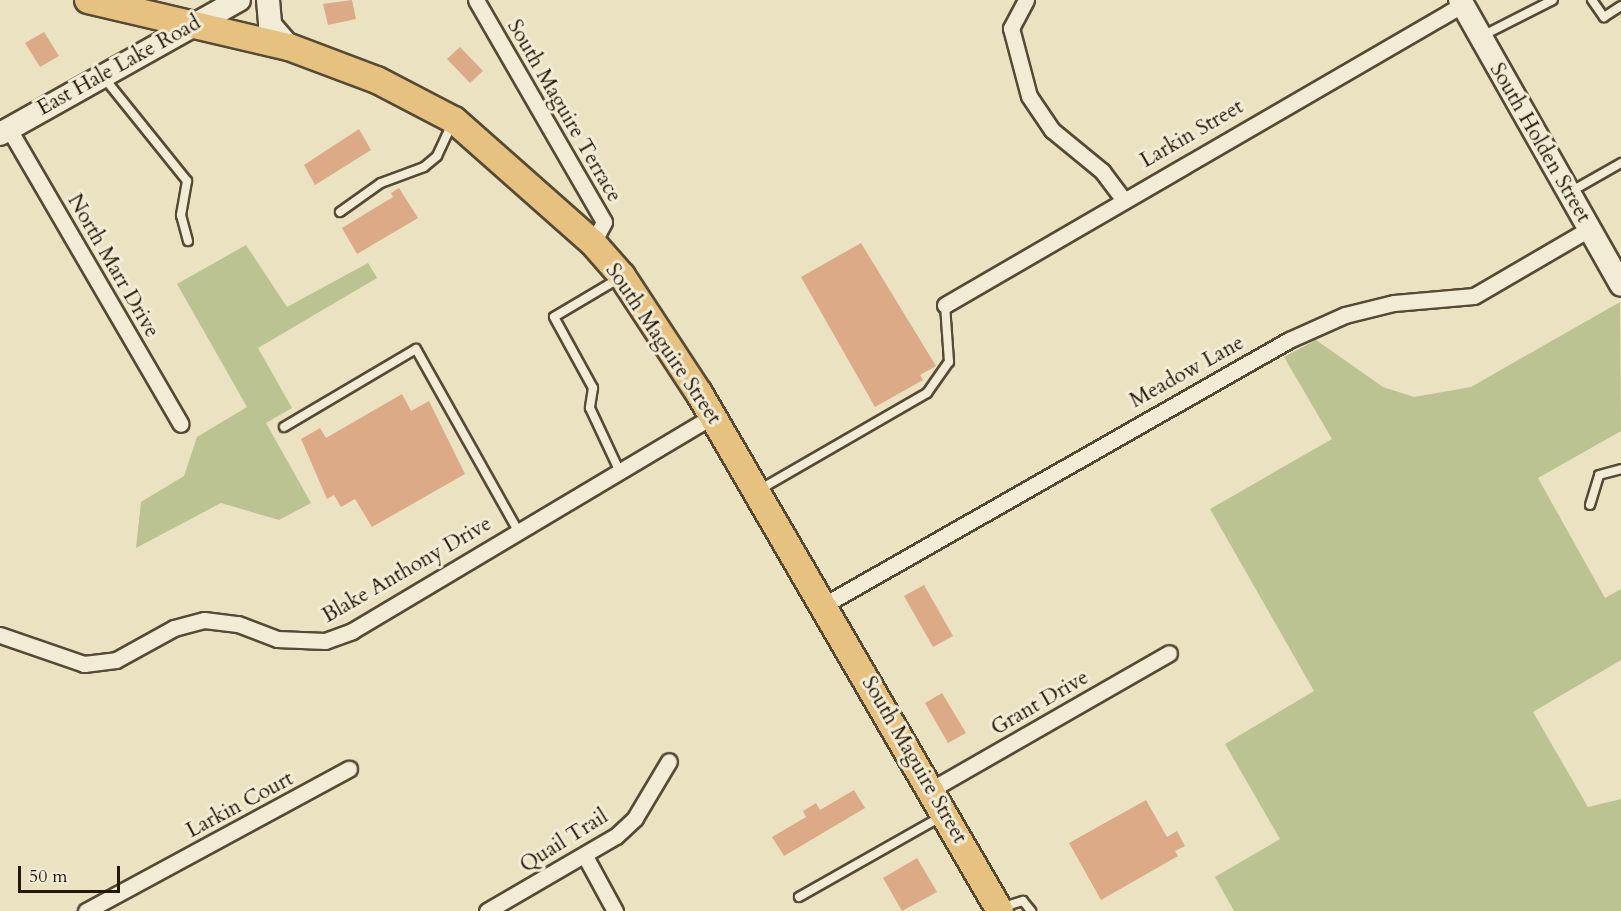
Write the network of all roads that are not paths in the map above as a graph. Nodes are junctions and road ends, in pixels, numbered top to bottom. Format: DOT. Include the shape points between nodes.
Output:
graph roads {
  1 [pos="88,0"];
  2 [pos="239,0"];
  3 [pos="268,0"];
  4 [pos="476,0"];
  5 [pos="1026,0"];
  6 [pos="1553,0"];
  7 [pos="1592,0"];
  8 [pos="1461,2"];
  9 [pos="1621,6"];
  10 [pos="191,26"];
  11 [pos="1480,37"];
  12 [pos="289,46"];
  13 [pos="102,76"];
  14 [pos="454,120"];
  15 [pos="4,131"];
  16 [pos="1621,163"];
  17 [pos="1568,192"];
  18 [pos="1122,198"];
  19 [pos="340,212"];
  20 [pos="1589,229"];
  21 [pos="188,242"];
  22 [pos="593,243"];
  23 [pos="622,276"];
  24 [pos="1621,285"];
  25 [pos="945,305"];
  26 [pos="713,416"];
  27 [pos="181,424"];
  28 [pos="284,427"];
  29 [pos="1621,469"];
  30 [pos="619,470"];
  31 [pos="756,491"];
  32 [pos="1590,505"];
  33 [pos="518,531"];
  34 [pos="824,605"];
  35 [pos="0,635"];
  36 [pos="1169,653"];
  37 [pos="669,761"];
  38 [pos="349,769"];
  39 [pos="932,789"];
  40 [pos="946,815"];
  41 [pos="585,856"];
  42 [pos="799,897"];
  43 [pos="999,910"];
  44 [pos="86,911"];
  45 [pos="487,911"];
  46 [pos="615,911"];
  47 [pos="1031,911"];
  1 -- 10 [label="main road, South Maguire Street"];
  2 -- 10 [label="main road, East Hale Lake Road"];
  3 -- 12 [label="main road" via="270,25"];
  4 -- 22 [label="street, South Maguire Terrace" via="604,222"];
  5 -- 18 [label="street" via="1011,28 1029,96 1052,129 1102,171"];
  6 -- 11 [label="lane"];
  7 -- 9 [label="lane" via="1604,17"];
  8 -- 11 [label="main road, South Holden Street"];
  8 -- 18 [label="street, Larkin Street"];
  10 -- 12 [label="main road, South Maguire Street"];
  10 -- 13 [label="main road, East Hale Lake Road"];
  11 -- 17 [label="main road, South Holden Street"];
  12 -- 14 [label="main road, South Maguire Street" via="377,80"];
  13 -- 15 [label="main road, East Hale Lake Road"];
  13 -- 21 [label="lane" via="187,181 181,215"];
  14 -- 19 [label="lane" via="430,162 381,183"];
  14 -- 22 [label="main road, South Maguire Street"];
  15 -- 27 [label="street, North Marr Drive"];
  16 -- 17 [label="lane"];
  17 -- 20 [label="main road, South Holden Street"];
  18 -- 25 [label="street, Larkin Street"];
  20 -- 24 [label="main road, South Holden Street"];
  20 -- 34 [label="street, Meadow Lane" via="1474,296 1394,303 1345,315 1289,340"];
  22 -- 23 [label="main road, South Maguire Street"];
  23 -- 26 [label="main road, South Maguire Street"];
  23 -- 30 [label="lane" via="554,317 593,388 590,408"];
  25 -- 31 [label="lane" via="949,362 927,393"];
  26 -- 30 [label="street, Blake Anthony Drive"];
  26 -- 31 [label="main road, South Maguire Street"];
  28 -- 33 [label="lane" via="416,349"];
  29 -- 32 [label="lane" via="1599,475"];
  30 -- 33 [label="street, Blake Anthony Drive"];
  31 -- 34 [label="main road, South Maguire Street"];
  33 -- 35 [label="street, Blake Anthony Drive" via="352,631 311,644 204,620 174,628 116,660 84,664"];
  34 -- 39 [label="main road, South Maguire Street"];
  36 -- 39 [label="street, Grant Drive"];
  37 -- 41 [label="street, Quail Trail" via="635,818"];
  38 -- 44 [label="street, Larkin Court"];
  39 -- 40 [label="main road, South Maguire Street"];
  40 -- 42 [label="lane"];
  40 -- 43 [label="main road, South Maguire Street"];
  41 -- 45 [label="street, Quail Trail"];
  41 -- 46 [label="street"];
  43 -- 47 [label="lane" via="1023,901"];
}
